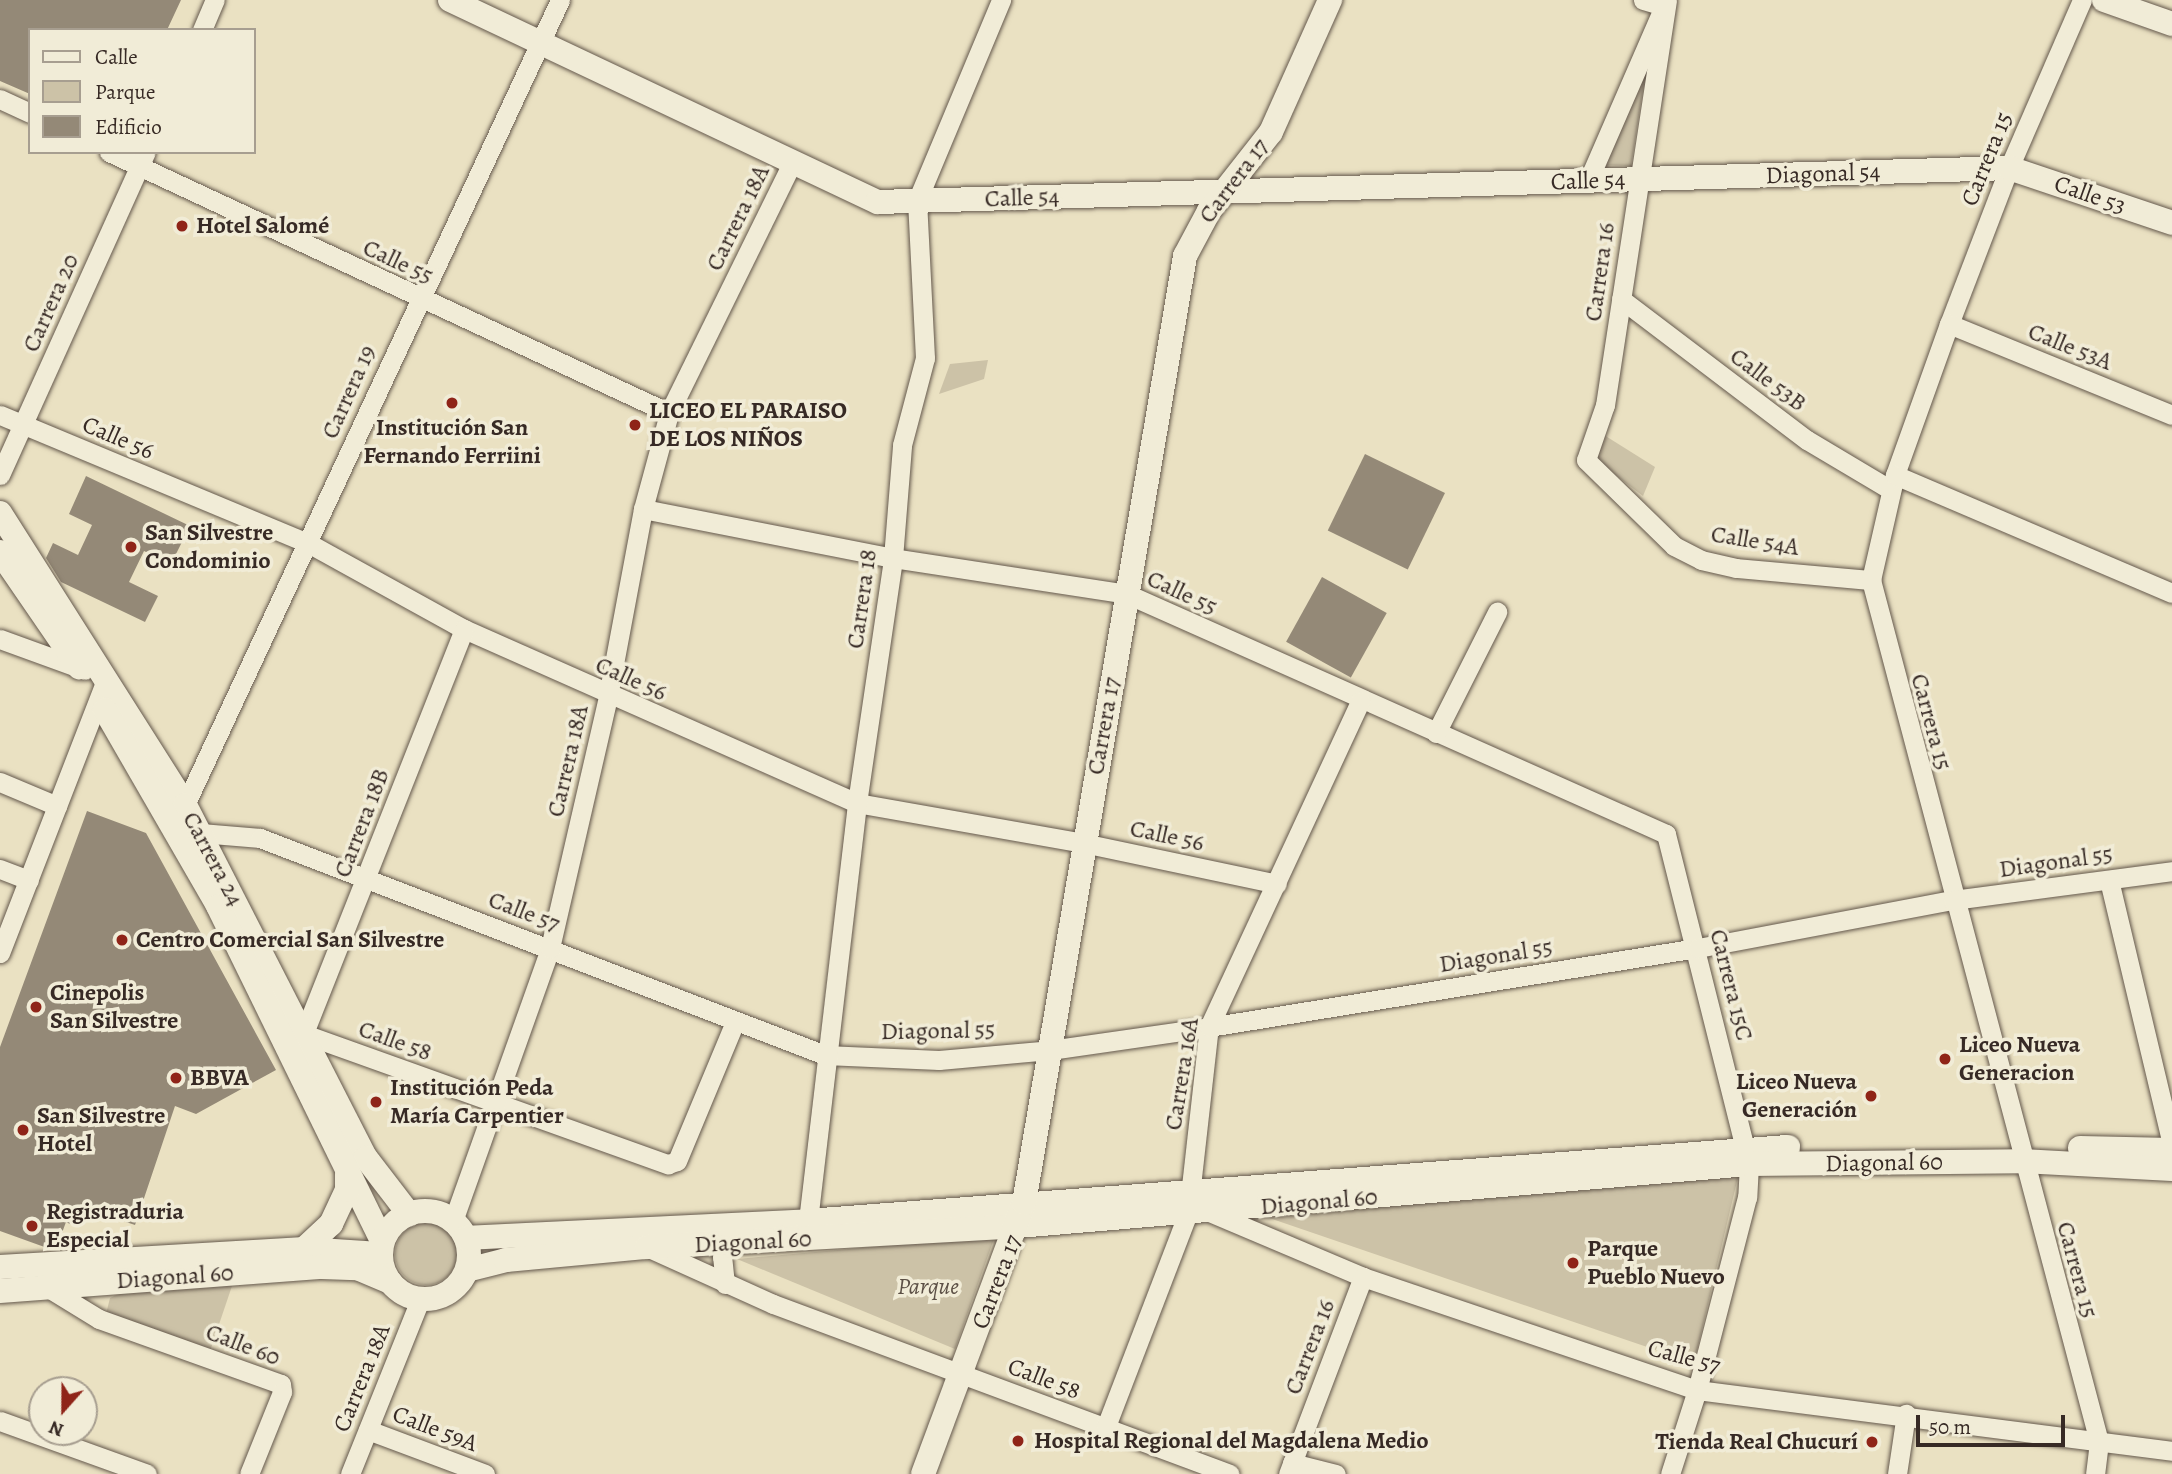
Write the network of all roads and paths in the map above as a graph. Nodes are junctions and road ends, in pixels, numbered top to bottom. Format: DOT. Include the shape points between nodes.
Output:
graph roads {
  1 [pos="215,0"];
  2 [pos="450,0"];
  3 [pos="560,0"];
  4 [pos="1002,0"];
  5 [pos="1330,0"];
  6 [pos="1643,0"];
  7 [pos="2082,0"];
  8 [pos="2104,0"];
  9 [pos="1665,3"];
  10 [pos="2172,24"];
  11 [pos="203,28"];
  12 [pos="541,43"];
  13 [pos="0,99"];
  14 [pos="28,112"];
  15 [pos="118,154"];
  16 [pos="143,160"];
  17 [pos="793,161"];
  18 [pos="2008,168"];
  19 [pos="1638,179"];
  20 [pos="1588,181"];
  21 [pos="1225,191"];
  22 [pos="917,201"];
  23 [pos="2172,223"];
  24 [pos="418,299"];
  25 [pos="1621,299"];
  26 [pos="1949,324"];
  27 [pos="668,413"];
  28 [pos="0,415"];
  29 [pos="2172,415"];
  30 [pos="23,425"];
  31 [pos="1586,460"];
  32 [pos="0,475"];
  33 [pos="1893,482"];
  34 [pos="643,509"];
  35 [pos="0,513"];
  36 [pos="308,543"];
  37 [pos="0,552"];
  38 [pos="893,558"];
  39 [pos="1871,580"];
  40 [pos="2172,593"];
  41 [pos="1127,594"];
  42 [pos="1497,612"];
  43 [pos="464,629"];
  44 [pos="0,639"];
  45 [pos="96,681"];
  46 [pos="608,696"];
  47 [pos="1360,701"];
  48 [pos="1436,733"];
  49 [pos="0,782"];
  50 [pos="857,803"];
  51 [pos="185,804"];
  52 [pos="57,806"];
  53 [pos="201,832"];
  54 [pos="1666,834"];
  55 [pos="1083,843"];
  56 [pos="0,869"];
  57 [pos="2172,871"];
  58 [pos="367,878"];
  59 [pos="29,880"];
  60 [pos="2109,880"];
  61 [pos="1277,884"];
  62 [pos="1953,900"];
  63 [pos="550,948"];
  64 [pos="1698,948"];
  65 [pos="0,952"];
  66 [pos="735,1021"];
  67 [pos="1209,1027"];
  68 [pos="304,1034"];
  69 [pos="1050,1050"];
  70 [pos="825,1055"];
  71 [pos="493,1101"];
  72 [pos="2172,1144"];
  73 [pos="2172,1150"];
  74 [pos="2020,1154"];
  75 [pos="1747,1156"];
  76 [pos="2172,1169"];
  77 [pos="347,1174"];
  78 [pos="1195,1205"];
  79 [pos="409,1214"];
  80 [pos="1021,1215"];
  81 [pos="808,1221"];
  82 [pos="460,1229"];
  83 [pos="729,1243"];
  84 [pos="381,1246"];
  85 [pos="647,1247"];
  86 [pos="304,1248"];
  87 [pos="0,1267"];
  88 [pos="467,1270"];
  89 [pos="1363,1277"];
  90 [pos="114,1281"];
  91 [pos="390,1282"];
  92 [pos="725,1284"];
  93 [pos="45,1286"];
  94 [pos="0,1291"];
  95 [pos="419,1300"];
  96 [pos="99,1319"];
  97 [pos="961,1374"];
  98 [pos="1697,1391"];
  99 [pos="1906,1414"];
  100 [pos="0,1420"];
  101 [pos="1105,1429"];
  102 [pos="368,1430"];
  103 [pos="2099,1441"];
  104 [pos="2172,1451"];
  105 [pos="1290,1469"];
  106 [pos="147,1474"];
  107 [pos="249,1474"];
  108 [pos="350,1474"];
  109 [pos="485,1474"];
  110 [pos="923,1474"];
  111 [pos="1229,1474"];
  112 [pos="1336,1474"];
  113 [pos="1670,1474"];
  114 [pos="1897,1474"];
  115 [pos="2095,1474"];
  1 -- 11 [label="street"];
  2 -- 12 [label="street, Calle 54"];
  3 -- 12 [label="street, Carrera 19"];
  4 -- 22 [label="street, Carrera 18"];
  5 -- 21 [label="street, Carrera 17" via="1282,112"];
  6 -- 9 [label="street"];
  7 -- 18 [label="street, Carrera 15"];
  8 -- 10 [label="street"];
  9 -- 19 [label="street, Carrera 16"];
  9 -- 20 [label="street"];
  12 -- 17 [label="street, Calle 54"];
  12 -- 24 [label="street, Carrera 19"];
  13 -- 14 [label="street"];
  15 -- 16 [label="street, Calle 55"];
  16 -- 24 [label="street, Calle 55"];
  16 -- 30 [label="street, Carrera 20"];
  17 -- 22 [label="street, Calle 54" via="878,202"];
  17 -- 27 [label="street, Carrera 18A"];
  18 -- 19 [label="street, Diagonal 54"];
  18 -- 23 [label="street, Calle 53"];
  18 -- 26 [label="street, Carrera 15"];
  19 -- 20 [label="street, Calle 54"];
  19 -- 25 [label="street, Carrera 16"];
  20 -- 21 [label="street, Calle 54"];
  21 -- 22 [label="street, Calle 54"];
  21 -- 41 [label="street, Carrera 17" via="1195,233 1185,256"];
  22 -- 38 [label="street, Carrera 18" via="925,358 902,445"];
  24 -- 27 [label="street, Calle 55"];
  24 -- 36 [label="street, Carrera 19"];
  25 -- 31 [label="street, Carrera 16" via="1605,405"];
  25 -- 33 [label="street, Calle 53B" via="1836,461"];
  26 -- 29 [label="street, Calle 53A"];
  26 -- 33 [label="street, Carrera 15"];
  27 -- 34 [label="street, Carrera 18A"];
  28 -- 30 [label="street, Calle 56"];
  30 -- 32 [label="street, Carrera 20"];
  30 -- 36 [label="street, Calle 56"];
  31 -- 39 [label="street, Calle 54A" via="1674,546 1701,560 1736,568"];
  33 -- 39 [label="street, Carrera 15"];
  33 -- 40 [label="street, Calle 53B"];
  34 -- 38 [label="street, Calle 55"];
  34 -- 46 [label="street, Carrera 18A"];
  35 -- 45 [label="street, Carrera 24"];
  36 -- 43 [label="street, Calle 56"];
  36 -- 51 [label="street, Carrera 19"];
  37 -- 45 [label="street, Carrera 24"];
  38 -- 41 [label="street, Calle 55"];
  38 -- 50 [label="street, Carrera 18"];
  39 -- 62 [label="street, Carrera 15"];
  41 -- 47 [label="street, Calle 55"];
  41 -- 55 [label="street, Carrera 17"];
  42 -- 48 [label="street"];
  43 -- 46 [label="street, Calle 56"];
  43 -- 58 [label="street, Carrera 18B"];
  44 -- 45 [label="street"];
  45 -- 51 [label="street, Carrera 24"];
  45 -- 52 [label="street"];
  45 -- 77 [label="street, Carrera 24" via="218,906"];
  46 -- 50 [label="street, Calle 56"];
  46 -- 63 [label="street, Carrera 18A"];
  47 -- 48 [label="street, Calle 55"];
  47 -- 61 [label="street, Carrera 16A"];
  48 -- 54 [label="street, Calle 55"];
  49 -- 52 [label="street"];
  50 -- 55 [label="street, Calle 56"];
  50 -- 70 [label="street, Carrera 18"];
  51 -- 53 [label="street, Carrera 24"];
  52 -- 59 [label="street"];
  53 -- 58 [label="street, Calle 57" via="260,838"];
  53 -- 68 [label="street, Carrera 24"];
  54 -- 64 [label="street, Carrera 15C"];
  55 -- 61 [label="street, Calle 56"];
  55 -- 69 [label="street, Carrera 17"];
  56 -- 59 [label="street"];
  57 -- 60 [label="street, Diagonal 55"];
  58 -- 63 [label="street, Calle 57"];
  58 -- 68 [label="street, Carrera 18B"];
  59 -- 65 [label="street"];
  60 -- 62 [label="street, Diagonal 55"];
  60 -- 72 [label="street"];
  61 -- 67 [label="street, Carrera 16A"];
  62 -- 64 [label="street, Diagonal 55"];
  62 -- 74 [label="street, Carrera 15"];
  63 -- 66 [label="street, Calle 57"];
  63 -- 71 [label="street, Carrera 18A"];
  64 -- 67 [label="street, Diagonal 55"];
  64 -- 75 [label="street, Carrera 15C"];
  66 -- 70 [label="street, Calle 57"];
  66 -- 71 [label="street, Calle 58" via="677,1161 668,1164"];
  67 -- 69 [label="street, Diagonal 55"];
  67 -- 78 [label="street, Carrera 16A"];
  68 -- 71 [label="street, Calle 58"];
  68 -- 79 [label="street, Carrera 24" via="366,1158"];
  69 -- 70 [label="street, Diagonal 55" via="939,1060"];
  69 -- 80 [label="street, Carrera 17"];
  70 -- 81 [label="street, Carrera 18"];
  71 -- 82 [label="street, Carrera 18A"];
  73 -- 74 [label="street, Diagonal 60"];
  74 -- 75 [label="street, Diagonal 60"];
  74 -- 76 [label="street, Diagonal 60"];
  74 -- 103 [label="street, Carrera 15"];
  75 -- 78 [label="street, Diagonal 60"];
  75 -- 98 [label="street, Carrera 15C" via="1746,1197"];
  77 -- 84 [label="street, Carrera 24"];
  77 -- 86 [label="street" via="347,1190 336,1216"];
  78 -- 80 [label="street, Diagonal 60"];
  78 -- 89 [label="street, Calle 57"];
  78 -- 101 [label="street, Carrera 16A"];
  79 -- 82 [label="street" via="426,1210"];
  79 -- 84 [label="street"];
  80 -- 81 [label="street, Diagonal 60"];
  80 -- 83 [label="street, Diagonal 60"];
  80 -- 97 [label="street, Carrera 17"];
  81 -- 82 [label="street, Diagonal 60"];
  82 -- 88 [label="street"];
  83 -- 85 [label="street, Diagonal 60"];
  83 -- 92 [label="street" via="722,1257"];
  84 -- 86 [label="street, Diagonal 60"];
  84 -- 91 [label="street"];
  85 -- 88 [label="street, Diagonal 60" via="506,1260"];
  85 -- 92 [label="street, Calle 58"];
  86 -- 87 [label="street, Diagonal 60"];
  88 -- 95 [label="street" via="453,1290"];
  89 -- 98 [label="street, Calle 57"];
  89 -- 105 [label="street, Carrera 16"];
  90 -- 91 [label="street, Diagonal 60" via="322,1267 357,1268"];
  90 -- 93 [label="street, Diagonal 60"];
  90 -- 96 [label="street" via="101,1300"];
  91 -- 95 [label="street"];
  92 -- 97 [label="street, Calle 58"];
  93 -- 94 [label="street, Diagonal 60"];
  93 -- 96 [label="street, Calle 60"];
  95 -- 102 [label="street, Carrera 18A"];
  96 -- 107 [label="street, Calle 60" via="281,1384 282,1392"];
  97 -- 101 [label="street, Calle 58"];
  97 -- 110 [label="street, Carrera 17"];
  98 -- 99 [label="street, Calle 57"];
  98 -- 113 [label="street, Carrera 15C"];
  99 -- 103 [label="street, Calle 57"];
  99 -- 114 [label="street"];
  100 -- 106 [label="street"];
  101 -- 111 [label="street, Calle 58"];
  102 -- 108 [label="street, Carrera 18A"];
  102 -- 109 [label="street, Calle 59A"];
  103 -- 104 [label="street, Calle 57"];
  103 -- 115 [label="street, Carrera 15"];
  105 -- 112 [label="street"];
}
